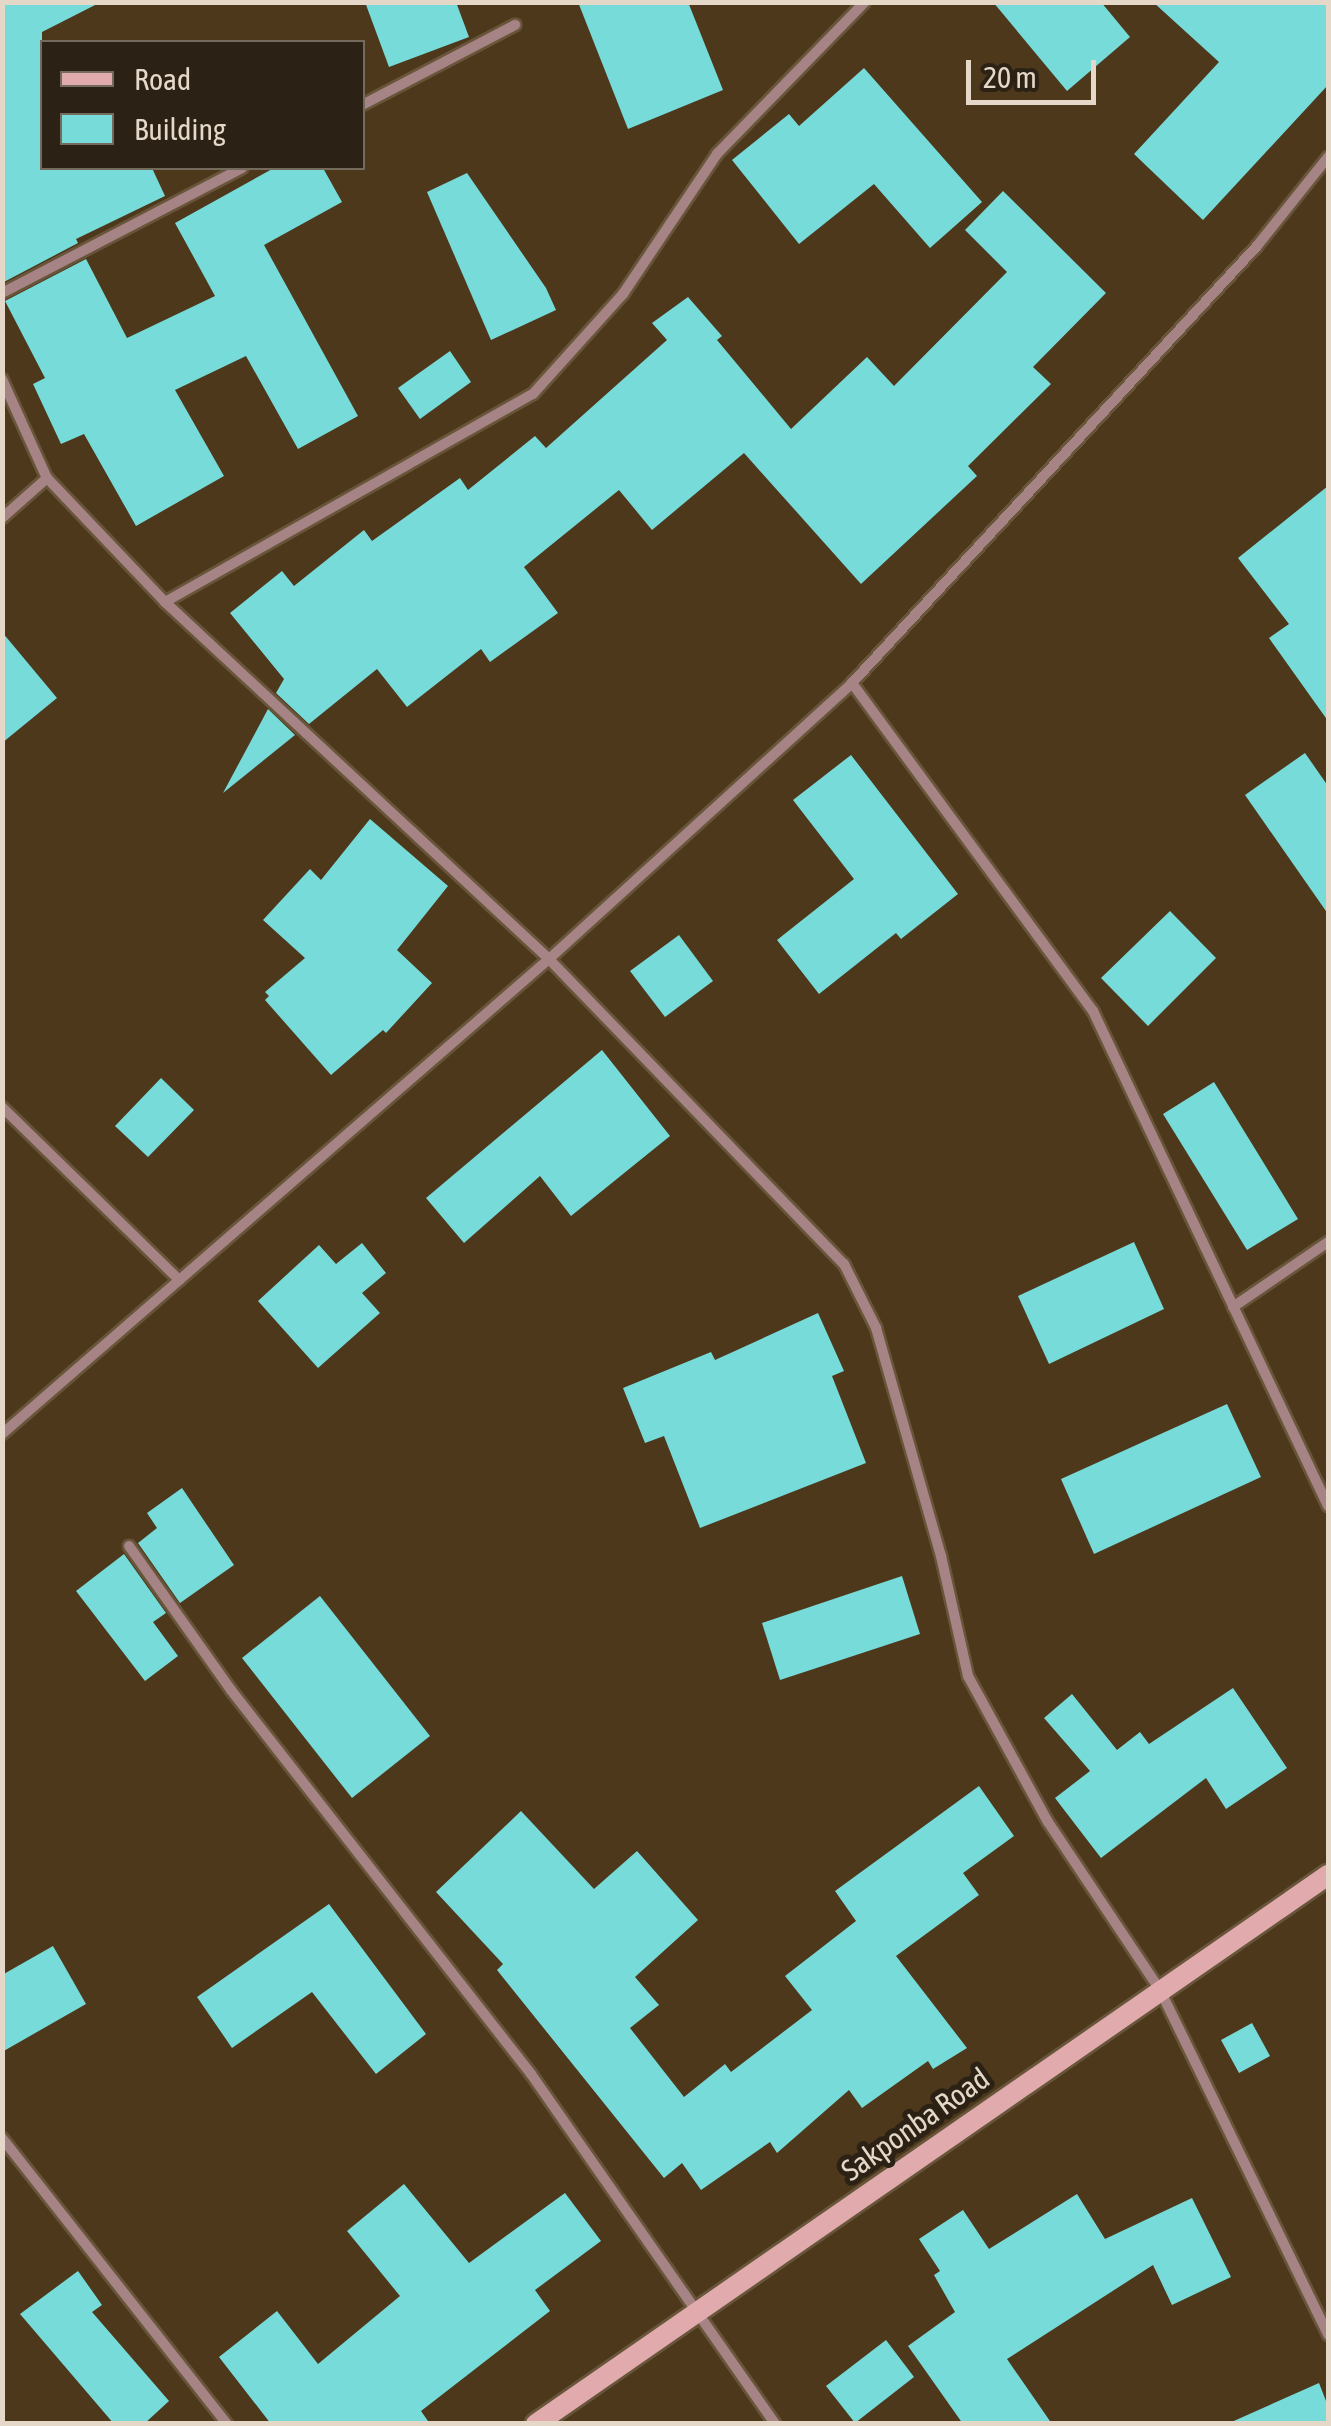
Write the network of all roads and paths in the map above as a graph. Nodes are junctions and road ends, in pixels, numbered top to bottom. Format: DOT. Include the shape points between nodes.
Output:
graph roads {
  1 [pos="866,2"];
  2 [pos="516,25"];
  3 [pos="365,103"];
  4 [pos="1328,157"];
  5 [pos="238,170"];
  6 [pos="2,292"];
  7 [pos="2,380"];
  8 [pos="47,478"];
  9 [pos="2,518"];
  10 [pos="165,602"];
  11 [pos="852,683"];
  12 [pos="549,959"];
  13 [pos="2,1106"];
  14 [pos="1328,1242"];
  15 [pos="179,1280"];
  16 [pos="1233,1307"];
  17 [pos="2,1434"];
  18 [pos="1328,1506"];
  19 [pos="129,1546"];
  20 [pos="1328,1875"];
  21 [pos="1160,1990"];
  22 [pos="2,2138"];
  23 [pos="700,2310"];
  24 [pos="1328,2335"];
  25 [pos="227,2424"];
  26 [pos="536,2424"];
  27 [pos="775,2424"];
  1 -- 10 [label="street" via="718,154 623,294 533,394"];
  2 -- 3 [label="street"];
  4 -- 11 [label="street" via="1257,246"];
  5 -- 6 [label="street"];
  7 -- 8 [label="street"];
  8 -- 9 [label="street"];
  8 -- 10 [label="street"];
  10 -- 12 [label="street"];
  11 -- 12 [label="street"];
  11 -- 16 [label="street" via="1093,1011"];
  12 -- 15 [label="street"];
  12 -- 21 [label="street" via="844,1264 876,1328 968,1676 1048,1822"];
  13 -- 15 [label="street"];
  14 -- 16 [label="street"];
  15 -- 17 [label="street"];
  16 -- 18 [label="street"];
  19 -- 23 [label="street" via="231,1690 531,2074"];
  20 -- 21 [label="main road, Sakponba Road"];
  21 -- 23 [label="main road, Sakponba Road"];
  21 -- 24 [label="street"];
  22 -- 25 [label="street"];
  23 -- 26 [label="main road, Sakponba Road"];
  23 -- 27 [label="street"];
}
